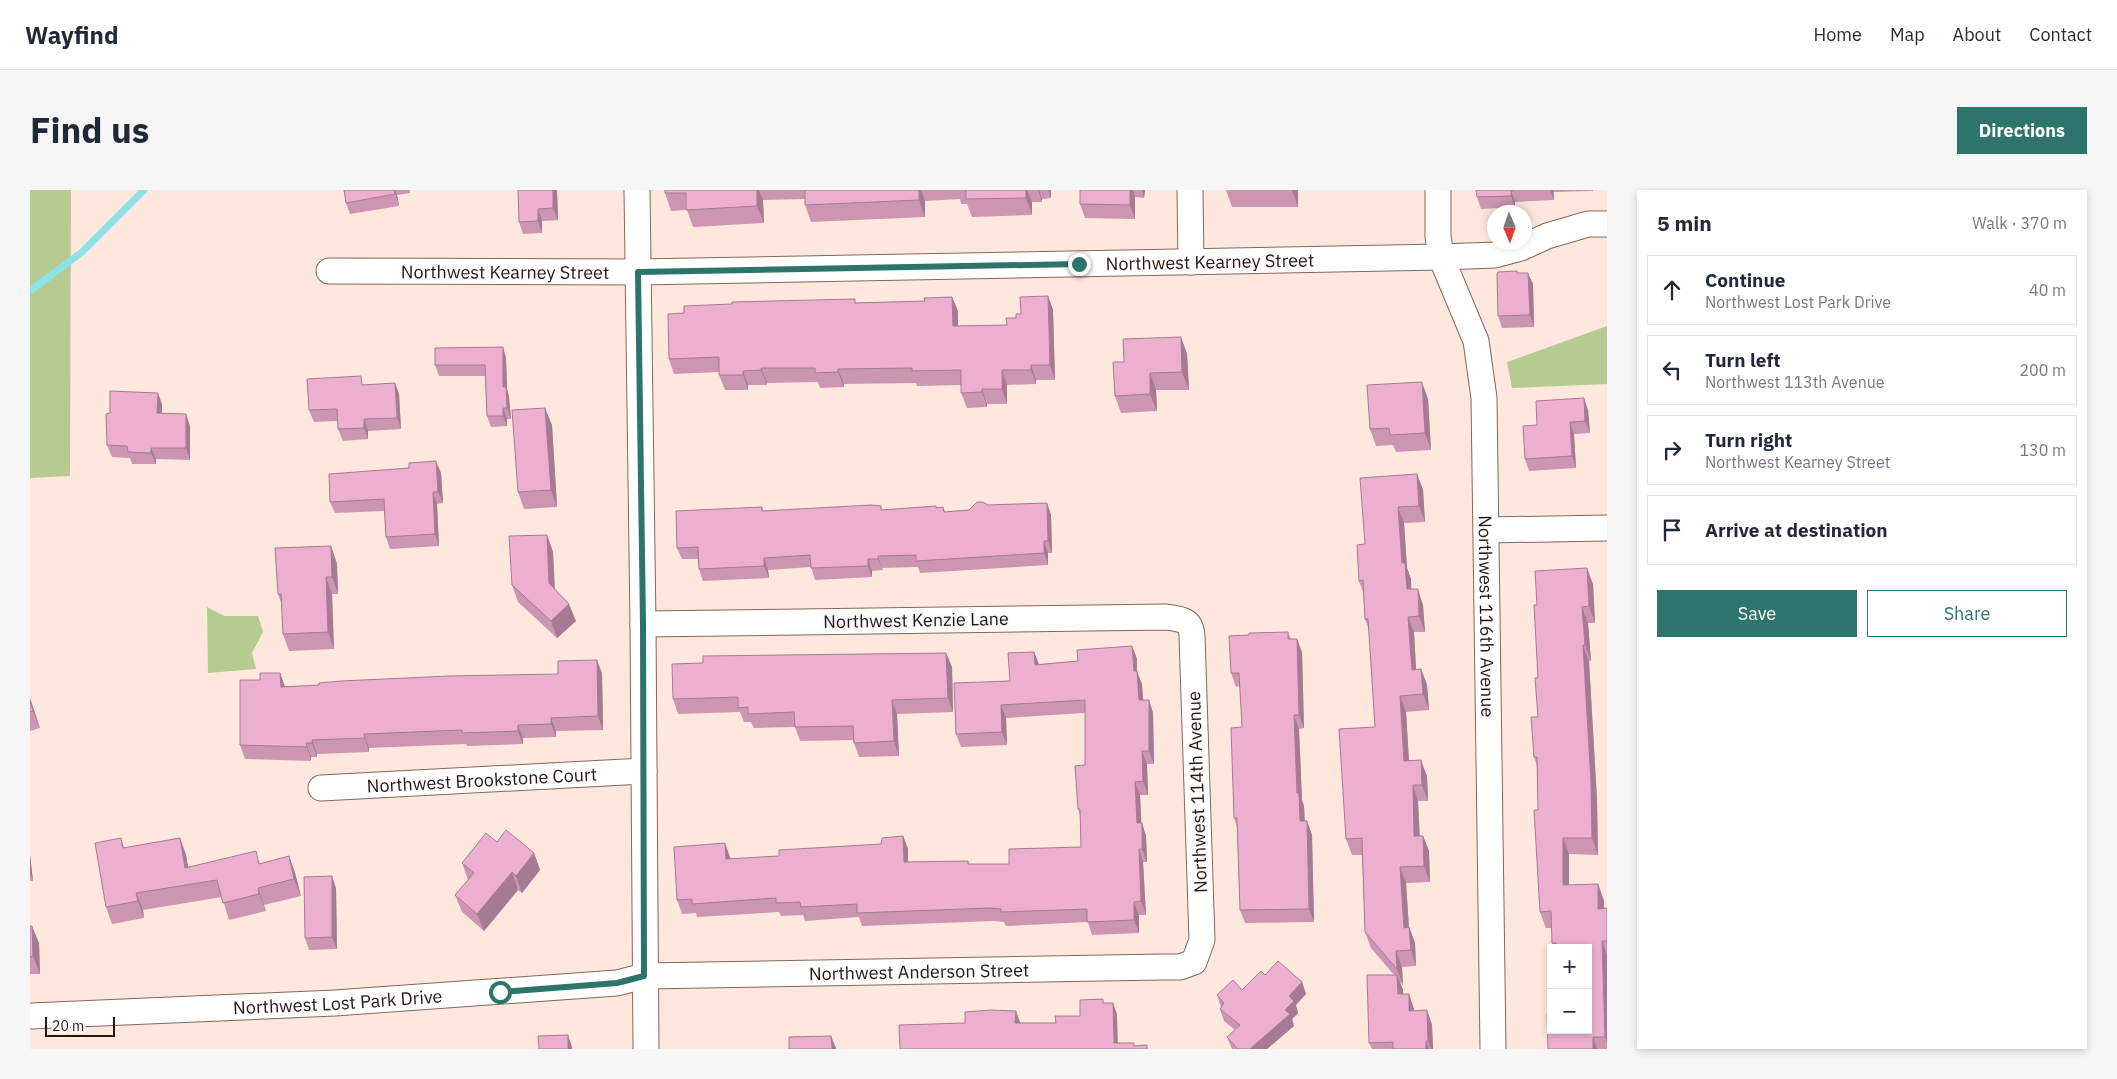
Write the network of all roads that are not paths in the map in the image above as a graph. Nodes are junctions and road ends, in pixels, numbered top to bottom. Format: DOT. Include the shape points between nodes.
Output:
graph roads {
  1 [pos="637,190"];
  2 [pos="1190,190"];
  3 [pos="1438,190"];
  4 [pos="1607,224"];
  5 [pos="1441,257"];
  6 [pos="1191,262"];
  7 [pos="329,272"];
  8 [pos="638,272"];
  9 [pos="1607,528"];
  10 [pos="1487,530"];
  11 [pos="1187,622"];
  12 [pos="643,624"];
  13 [pos="644,772"];
  14 [pos="321,788"];
  15 [pos="1194,962"];
  16 [pos="644,976"];
  17 [pos="30,1016"];
  18 [pos="646,1049"];
  19 [pos="1493,1049"];
  1 -- 8 [label="street"];
  2 -- 6 [label="street"];
  3 -- 5 [label="street, Northwest 116th Avenue"];
  4 -- 5 [label="street, Northwest Kearney Street" via="1588,224 1495,255"];
  5 -- 6 [label="street, Northwest Kearney Street"];
  5 -- 10 [label="street, Northwest 116th Avenue" via="1476,341 1484,398"];
  6 -- 8 [label="street, Northwest Kearney Street"];
  7 -- 8 [label="street, Northwest Kearney Street"];
  8 -- 12 [label="street"];
  9 -- 10 [label="street"];
  10 -- 19 [label="street, Northwest 116th Avenue"];
  11 -- 12 [label="street, Northwest Kenzie Lane" via="1165,616"];
  11 -- 15 [label="street, Northwest 114th Avenue" via="1192,636 1202,940"];
  12 -- 13 [label="street"];
  13 -- 14 [label="street, Northwest Brookstone Court"];
  13 -- 16 [label="street"];
  15 -- 16 [label="street, Northwest Anderson Street" via="1180,967"];
  16 -- 17 [label="street, Northwest Lost Park Drive" via="617,983 398,999"];
  16 -- 18 [label="street"];
}
